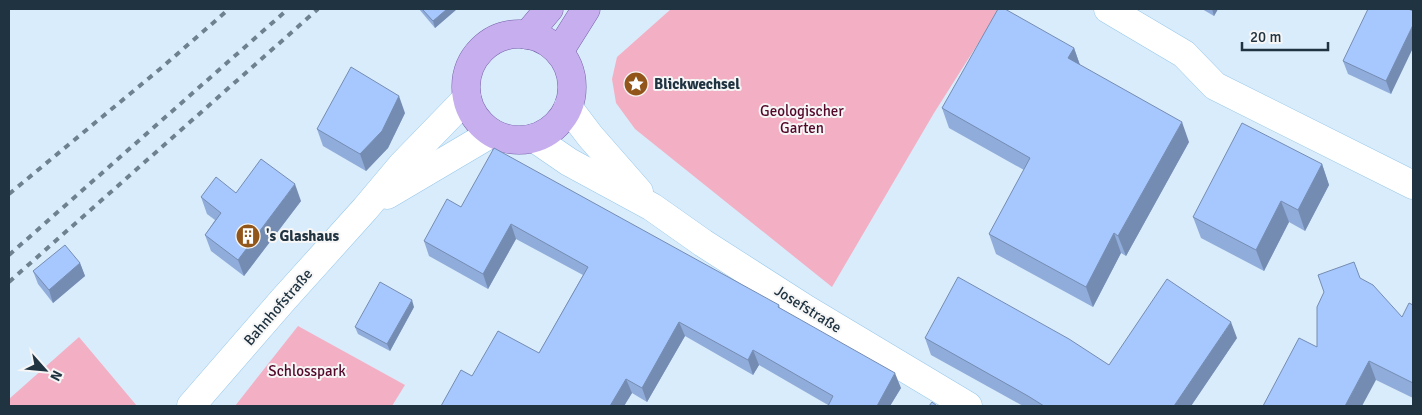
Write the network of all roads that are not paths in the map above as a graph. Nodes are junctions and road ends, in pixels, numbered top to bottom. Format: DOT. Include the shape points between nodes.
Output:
graph roads {
  1 [pos="549,9"];
  2 [pos="586,9"];
  3 [pos="1108,9"];
  4 [pos="527,35"];
  5 [pos="559,52"];
  6 [pos="467,98"];
  7 [pos="568,107"];
  8 [pos="492,133"];
  9 [pos="534,138"];
  10 [pos="1413,185"];
  11 [pos="652,207"];
  12 [pos="365,209"];
  13 [pos="192,406"];
  14 [pos="968,406"];
  1 -- 4 [label="main road"];
  2 -- 5 [label="main road"];
  3 -- 10 [label="street" via="1184,54 1215,86"];
  4 -- 5 [label="main road" via="539,38"];
  4 -- 6 [label="main road" via="509,35 492,41 479,53 470,68"];
  5 -- 7 [label="main road" via="572,78"];
  6 -- 8 [label="main road" via="480,124"];
  6 -- 12 [label="street, Bahnhofstraße" via="402,164"];
  7 -- 9 [label="main road" via="555,127"];
  7 -- 11 [label="street, Josefstraße"];
  8 -- 9 [label="main road" via="520,140"];
  8 -- 12 [label="street, Bahnhofstraße"];
  9 -- 11 [label="street, Josefstraße" via="569,162"];
  11 -- 14 [label="street, Josefstraße" via="766,284"];
  12 -- 13 [label="street, Bahnhofstraße"];
}
